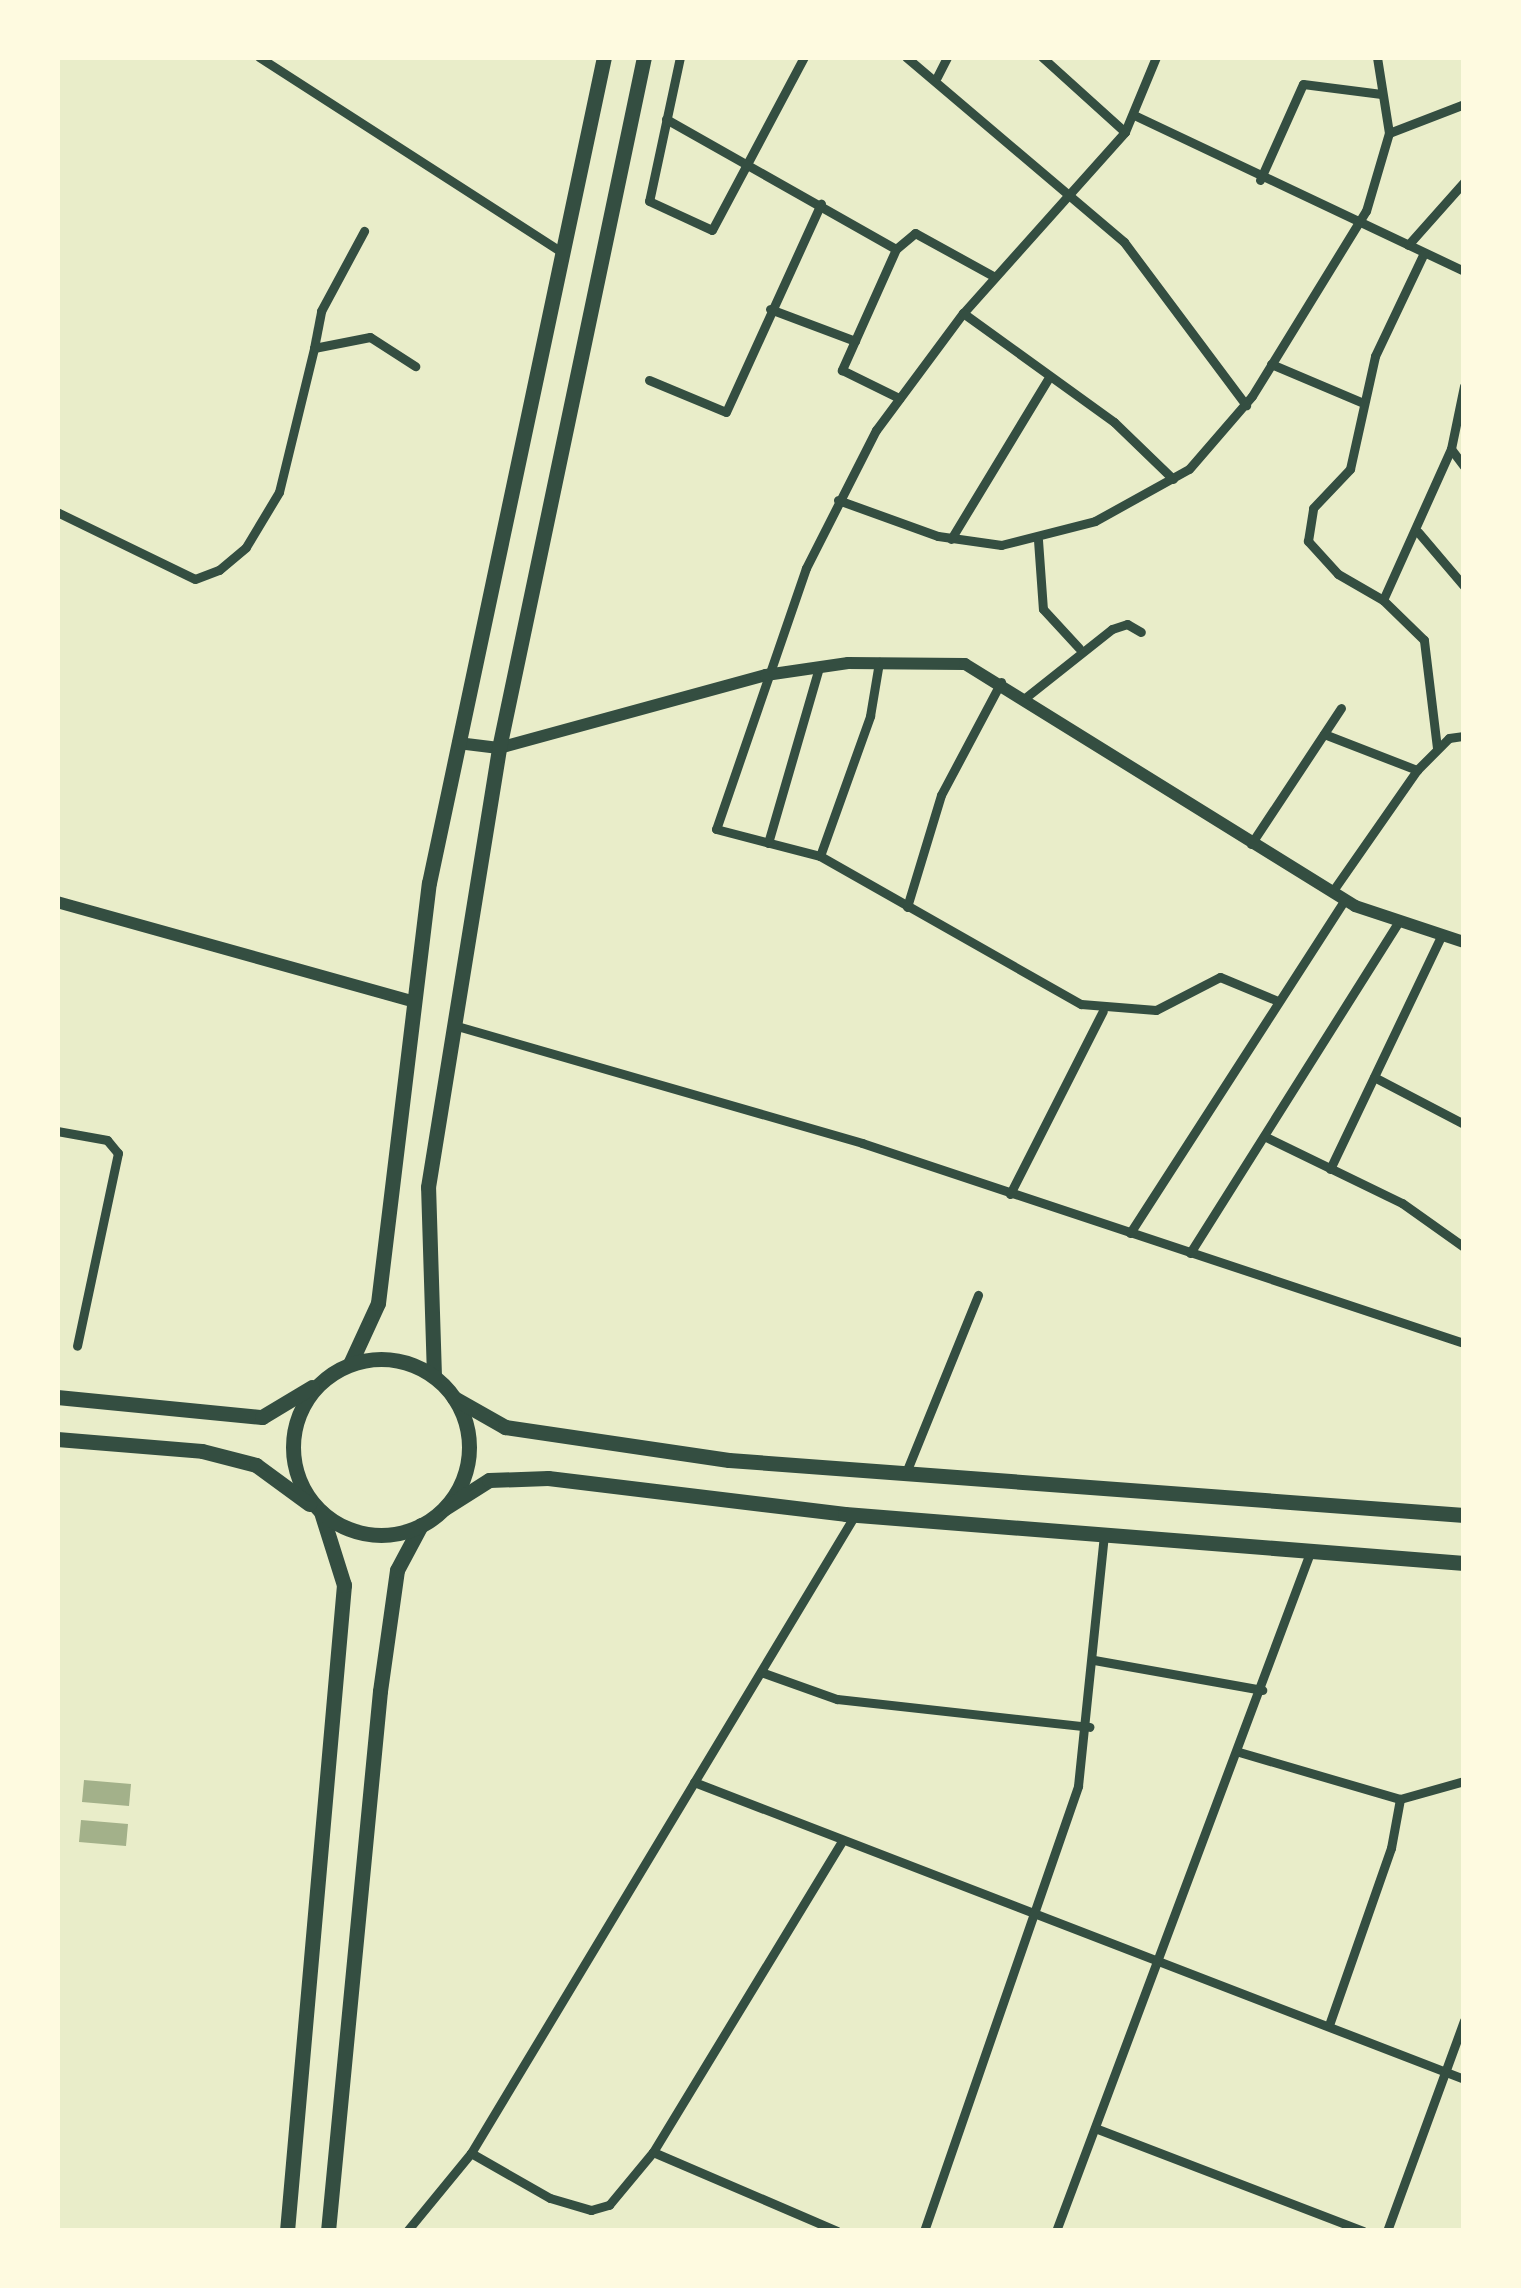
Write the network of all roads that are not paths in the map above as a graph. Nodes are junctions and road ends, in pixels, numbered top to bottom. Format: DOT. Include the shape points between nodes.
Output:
graph roads {
  1 [pos="260,57"];
  2 [pos="604,57"];
  3 [pos="680,57"];
  4 [pos="804,57"];
  5 [pos="906,57"];
  6 [pos="947,57"];
  7 [pos="1042,57"];
  8 [pos="1156,57"];
  9 [pos="1377,57"];
  10 [pos="642,58"];
  11 [pos="937,77"];
  12 [pos="1381,94"];
  13 [pos="1464,104"];
  14 [pos="1134,115"];
  15 [pos="666,119"];
  16 [pos="1125,132"];
  17 [pos="1389,133"];
  18 [pos="752,165"];
  19 [pos="1260,180"];
  20 [pos="1464,182"];
  21 [pos="1070,195"];
  22 [pos="821,204"];
  23 [pos="1359,224"];
  24 [pos="364,231"];
  25 [pos="1408,245"];
  26 [pos="896,249"];
  27 [pos="562,252"];
  28 [pos="1424,253"];
  29 [pos="1464,271"];
  30 [pos="995,277"];
  31 [pos="770,309"];
  32 [pos="963,313"];
  33 [pos="855,341"];
  34 [pos="314,348"];
  35 [pos="1271,364"];
  36 [pos="415,366"];
  37 [pos="1048,379"];
  38 [pos="649,380"];
  39 [pos="1464,386"];
  40 [pos="899,398"];
  41 [pos="1361,403"];
  42 [pos="1246,405"];
  43 [pos="1450,448"];
  44 [pos="1464,466"];
  45 [pos="1173,479"];
  46 [pos="838,500"];
  47 [pos="57,512"];
  48 [pos="1418,532"];
  49 [pos="951,539"];
  50 [pos="1038,540"];
  51 [pos="1464,586"];
  52 [pos="1383,600"];
  53 [pos="1141,632"];
  54 [pos="1079,648"];
  55 [pos="879,662"];
  56 [pos="819,667"];
  57 [pos="766,675"];
  58 [pos="1001,682"];
  59 [pos="1025,698"];
  60 [pos="1341,708"];
  61 [pos="1324,734"];
  62 [pos="1464,736"];
  63 [pos="458,742"];
  64 [pos="499,748"];
  65 [pos="1437,748"];
  66 [pos="1417,770"];
  67 [pos="768,843"];
  68 [pos="1251,844"];
  69 [pos="820,856"];
  70 [pos="1331,892"];
  71 [pos="1346,900"];
  72 [pos="57,902"];
  73 [pos="907,908"];
  74 [pos="1398,923"];
  75 [pos="1440,938"];
  76 [pos="1464,942"];
  77 [pos="412,1000"];
  78 [pos="1278,1001"];
  79 [pos="1103,1011"];
  80 [pos="457,1026"];
  81 [pos="1374,1077"];
  82 [pos="1464,1105"];
  83 [pos="1461,1121"];
  84 [pos="57,1131"];
  85 [pos="1266,1137"];
  86 [pos="1330,1168"];
  87 [pos="1010,1195"];
  88 [pos="1130,1234"];
  89 [pos="1464,1247"];
  90 [pos="1190,1253"];
  91 [pos="978,1295"];
  92 [pos="1464,1343"];
  93 [pos="77,1346"];
  94 [pos="350,1364"];
  95 [pos="434,1376"];
  96 [pos="324,1379"];
  97 [pos="57,1397"];
  98 [pos="454,1398"];
  99 [pos="57,1439"];
  100 [pos="907,1471"];
  101 [pos="445,1508"];
  102 [pos="321,1512"];
  103 [pos="855,1514"];
  104 [pos="1464,1515"];
  105 [pos="421,1526"];
  106 [pos="1104,1533"];
  107 [pos="1311,1550"];
  108 [pos="1464,1563"];
  109 [pos="1094,1660"];
  110 [pos="761,1672"];
  111 [pos="1262,1690"];
  112 [pos="1089,1727"];
  113 [pos="1239,1752"];
  114 [pos="1464,1781"];
  115 [pos="694,1782"];
  116 [pos="1400,1799"];
  117 [pos="843,1840"];
  118 [pos="1038,1912"];
  119 [pos="1160,1960"];
  120 [pos="1464,2020"];
  121 [pos="1329,2025"];
  122 [pos="1440,2069"];
  123 [pos="1464,2079"];
  124 [pos="1095,2128"];
  125 [pos="652,2152"];
  126 [pos="471,2153"];
  127 [pos="816,2228"];
  128 [pos="286,2231"];
  129 [pos="328,2231"];
  130 [pos="407,2231"];
  131 [pos="837,2231"];
  132 [pos="924,2231"];
  133 [pos="1056,2231"];
  134 [pos="1363,2231"];
  135 [pos="1387,2231"];
  1 -- 27 [label="street"];
  2 -- 27 [label="main road"];
  3 -- 15 [label="street"];
  4 -- 18 [label="street"];
  5 -- 11 [label="street"];
  6 -- 11 [label="street"];
  7 -- 16 [label="street"];
  8 -- 14 [label="street"];
  9 -- 12 [label="street"];
  10 -- 64 [label="main road"];
  11 -- 21 [label="street"];
  12 -- 17 [label="street"];
  12 -- 19 [label="street" via="1303,84"];
  13 -- 17 [label="street"];
  14 -- 16 [label="street"];
  14 -- 19 [label="street"];
  15 -- 18 [label="street"];
  15 -- 18 [label="street" via="649,201 712,230"];
  16 -- 21 [label="street"];
  17 -- 23 [label="street"];
  18 -- 22 [label="street"];
  19 -- 23 [label="street"];
  20 -- 25 [label="street"];
  21 -- 30 [label="street"];
  21 -- 42 [label="street" via="1142,262 1199,351"];
  22 -- 26 [label="street"];
  22 -- 31 [label="street"];
  23 -- 25 [label="street"];
  23 -- 35 [label="street"];
  24 -- 34 [label="street" via="321,311"];
  25 -- 28 [label="street"];
  26 -- 30 [label="street" via="915,233"];
  26 -- 33 [label="street"];
  27 -- 63 [label="main road"];
  28 -- 29 [label="street"];
  28 -- 41 [label="street" via="1389,320"];
  30 -- 32 [label="street"];
  31 -- 33 [label="street"];
  31 -- 38 [label="street" via="726,412"];
  32 -- 37 [label="street"];
  32 -- 40 [label="street"];
  33 -- 40 [label="street" via="842,370"];
  34 -- 36 [label="street" via="370,337"];
  34 -- 47 [label="street" via="279,492 246,547 219,570 195,579"];
  35 -- 41 [label="street"];
  35 -- 42 [label="street"];
  37 -- 45 [label="street" via="1114,422"];
  37 -- 49 [label="street"];
  39 -- 43 [label="street"];
  40 -- 46 [label="street"];
  41 -- 52 [label="street" via="1350,470 1313,508 1308,541 1338,574"];
  42 -- 45 [label="street"];
  43 -- 44 [label="street"];
  43 -- 48 [label="street"];
  45 -- 50 [label="street" via="1095,521"];
  46 -- 49 [label="street"];
  46 -- 57 [label="street"];
  48 -- 51 [label="street"];
  48 -- 52 [label="street"];
  49 -- 50 [label="street"];
  50 -- 54 [label="street" via="1043,609"];
  52 -- 65 [label="street" via="1424,640"];
  53 -- 54 [label="street" via="1127,624"];
  54 -- 59 [label="street"];
  55 -- 56 [label="street"];
  55 -- 58 [label="street" via="948,661"];
  55 -- 69 [label="street" via="870,716"];
  56 -- 57 [label="street"];
  56 -- 67 [label="street"];
  57 -- 64 [label="street"];
  57 -- 67 [label="street" via="716,829"];
  58 -- 59 [label="street"];
  58 -- 73 [label="street" via="940,796"];
  59 -- 68 [label="street"];
  60 -- 61 [label="street"];
  61 -- 66 [label="street"];
  61 -- 68 [label="street"];
  62 -- 65 [label="street"];
  63 -- 64 [label="street"];
  63 -- 77 [label="main road"];
  64 -- 80 [label="main road"];
  65 -- 66 [label="street"];
  66 -- 70 [label="street"];
  67 -- 69 [label="street"];
  68 -- 70 [label="street"];
  69 -- 73 [label="street"];
  70 -- 71 [label="street"];
  71 -- 74 [label="street"];
  71 -- 78 [label="street"];
  72 -- 77 [label="street"];
  73 -- 79 [label="street" via="1031,981"];
  74 -- 75 [label="street"];
  74 -- 85 [label="street"];
  75 -- 76 [label="street"];
  75 -- 81 [label="street"];
  77 -- 94 [label="main road" via="378,1303"];
  78 -- 79 [label="street" via="1220,977 1156,1010"];
  78 -- 88 [label="street"];
  79 -- 87 [label="street"];
  80 -- 87 [label="street" via="862,1143"];
  80 -- 95 [label="main road" via="428,1187"];
  81 -- 83 [label="street"];
  81 -- 86 [label="street"];
  82 -- 83 [label="street"];
  84 -- 93 [label="street" via="107,1140 118,1153"];
  85 -- 86 [label="street"];
  85 -- 90 [label="street"];
  86 -- 89 [label="street" via="1402,1203"];
  87 -- 88 [label="street"];
  88 -- 90 [label="street"];
  90 -- 92 [label="street"];
  91 -- 100 [label="street"];
  94 -- 95 [label="main road" via="379,1358"];
  94 -- 96 [label="main road"];
  95 -- 98 [label="main road"];
  96 -- 97 [label="main road" via="262,1417"];
  96 -- 102 [label="main road" via="294,1430 298,1474"];
  98 -- 100 [label="main road" via="505,1427 729,1460"];
  98 -- 101 [label="main road" via="469,1454"];
  99 -- 102 [label="main road" via="202,1451 256,1465"];
  100 -- 104 [label="main road"];
  101 -- 103 [label="main road" via="489,1480 548,1478"];
  101 -- 105 [label="main road"];
  102 -- 105 [label="main road" via="369,1534"];
  102 -- 128 [label="main road" via="344,1585"];
  103 -- 106 [label="main road"];
  103 -- 110 [label="street"];
  105 -- 129 [label="main road" via="397,1570 380,1691"];
  106 -- 107 [label="main road"];
  106 -- 109 [label="street"];
  107 -- 108 [label="main road"];
  107 -- 111 [label="street"];
  109 -- 111 [label="street"];
  109 -- 112 [label="street"];
  110 -- 112 [label="street" via="837,1699"];
  110 -- 115 [label="street"];
  111 -- 113 [label="street"];
  112 -- 118 [label="street"];
  113 -- 116 [label="street"];
  113 -- 119 [label="street"];
  114 -- 116 [label="street"];
  115 -- 117 [label="street"];
  115 -- 126 [label="street"];
  116 -- 121 [label="street" via="1391,1849"];
  117 -- 118 [label="street"];
  117 -- 125 [label="street"];
  118 -- 119 [label="street"];
  118 -- 132 [label="street"];
  119 -- 121 [label="street"];
  119 -- 124 [label="street"];
  120 -- 122 [label="street"];
  121 -- 122 [label="street"];
  122 -- 123 [label="street"];
  122 -- 135 [label="street"];
  124 -- 133 [label="street"];
  124 -- 134 [label="street"];
  125 -- 126 [label="street" via="609,2205 591,2210 550,2198"];
  125 -- 127 [label="street"];
  126 -- 130 [label="street"];
  127 -- 131 [label="street"];
}
